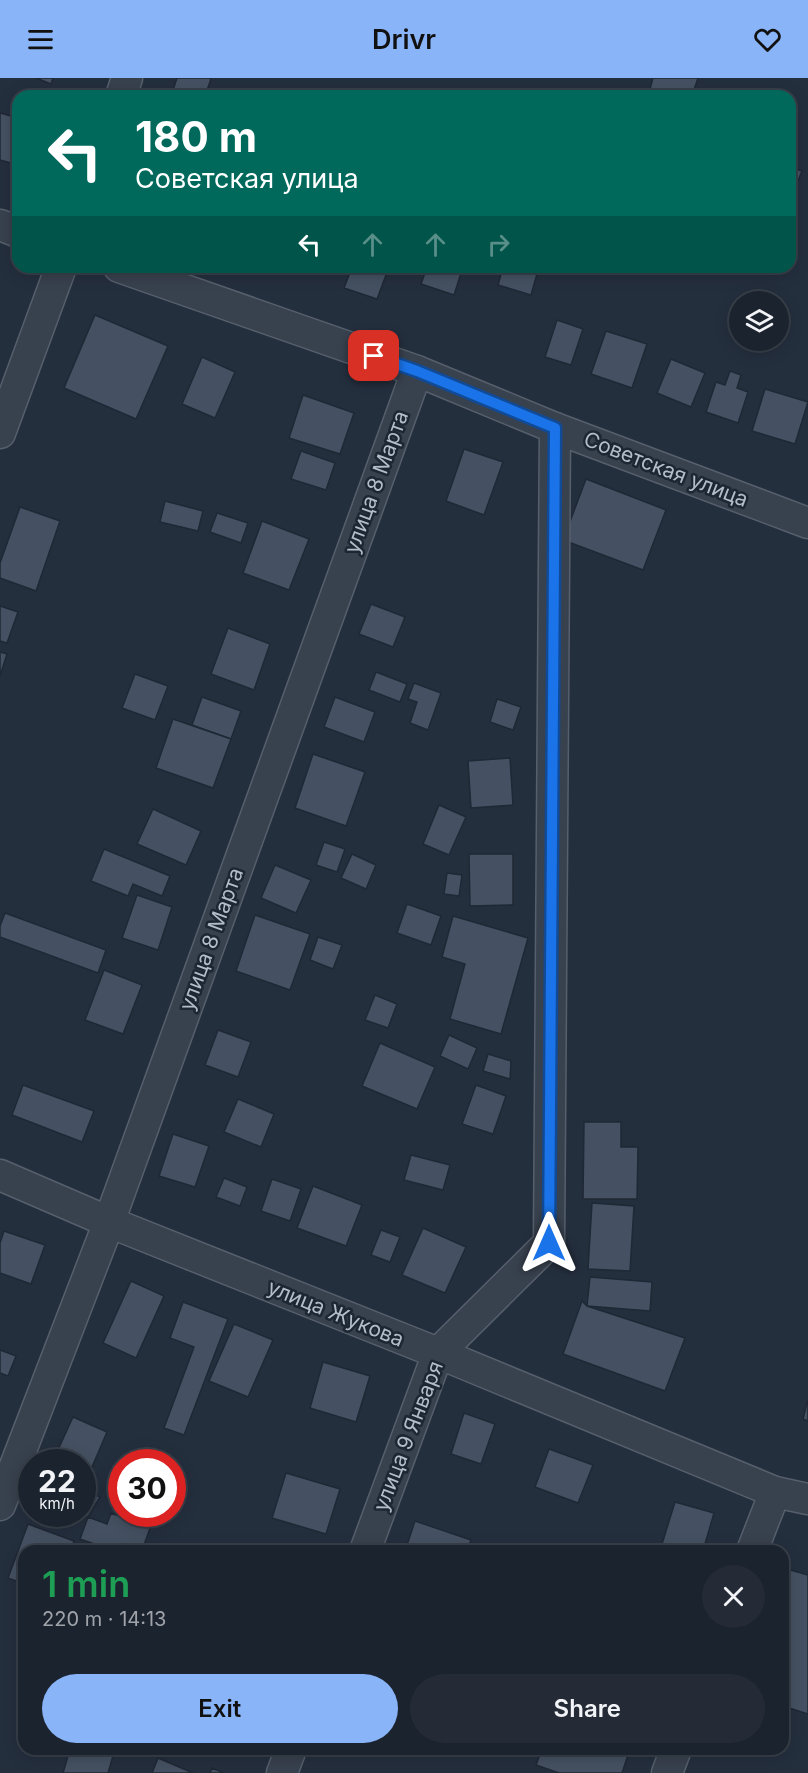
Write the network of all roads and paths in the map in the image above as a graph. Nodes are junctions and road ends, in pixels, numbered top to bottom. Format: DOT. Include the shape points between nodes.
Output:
graph roads {
  1 [pos="59,273"];
  2 [pos="136,273"];
  3 [pos="417,371"];
  4 [pos="555,428"];
  5 [pos="0,433"];
  6 [pos="808,523"];
  7 [pos="0,1175"];
  8 [pos="109,1222"];
  9 [pos="438,1353"];
  10 [pos="775,1492"];
  11 [pos="808,1499"];
  12 [pos="0,1505"];
  13 [pos="366,1545"];
  14 [pos="754,1545"];
  15 [pos="289,1755"];
  16 [pos="674,1755"];
  17 [pos="282,1773"];
  18 [pos="667,1773"];
  1 -- 5 [label="street"];
  2 -- 3 [label="street, Советская улица"];
  3 -- 4 [label="street, Советская улица"];
  3 -- 8 [label="street, улица 8 Марта"];
  4 -- 6 [label="street, Советская улица"];
  4 -- 9 [label="street, улица 9 Января" via="549,1243"];
  7 -- 8 [label="street, улица Жукова"];
  8 -- 9 [label="street, улица Жукова"];
  8 -- 12 [label="street, улица 8 Марта"];
  9 -- 10 [label="street, улица Жукова"];
  9 -- 13 [label="street, улица 9 Января"];
  10 -- 11 [label="street, улица Жукова"];
  10 -- 14 [label="street"];
  15 -- 17 [label="street"];
  16 -- 18 [label="street"];
}
